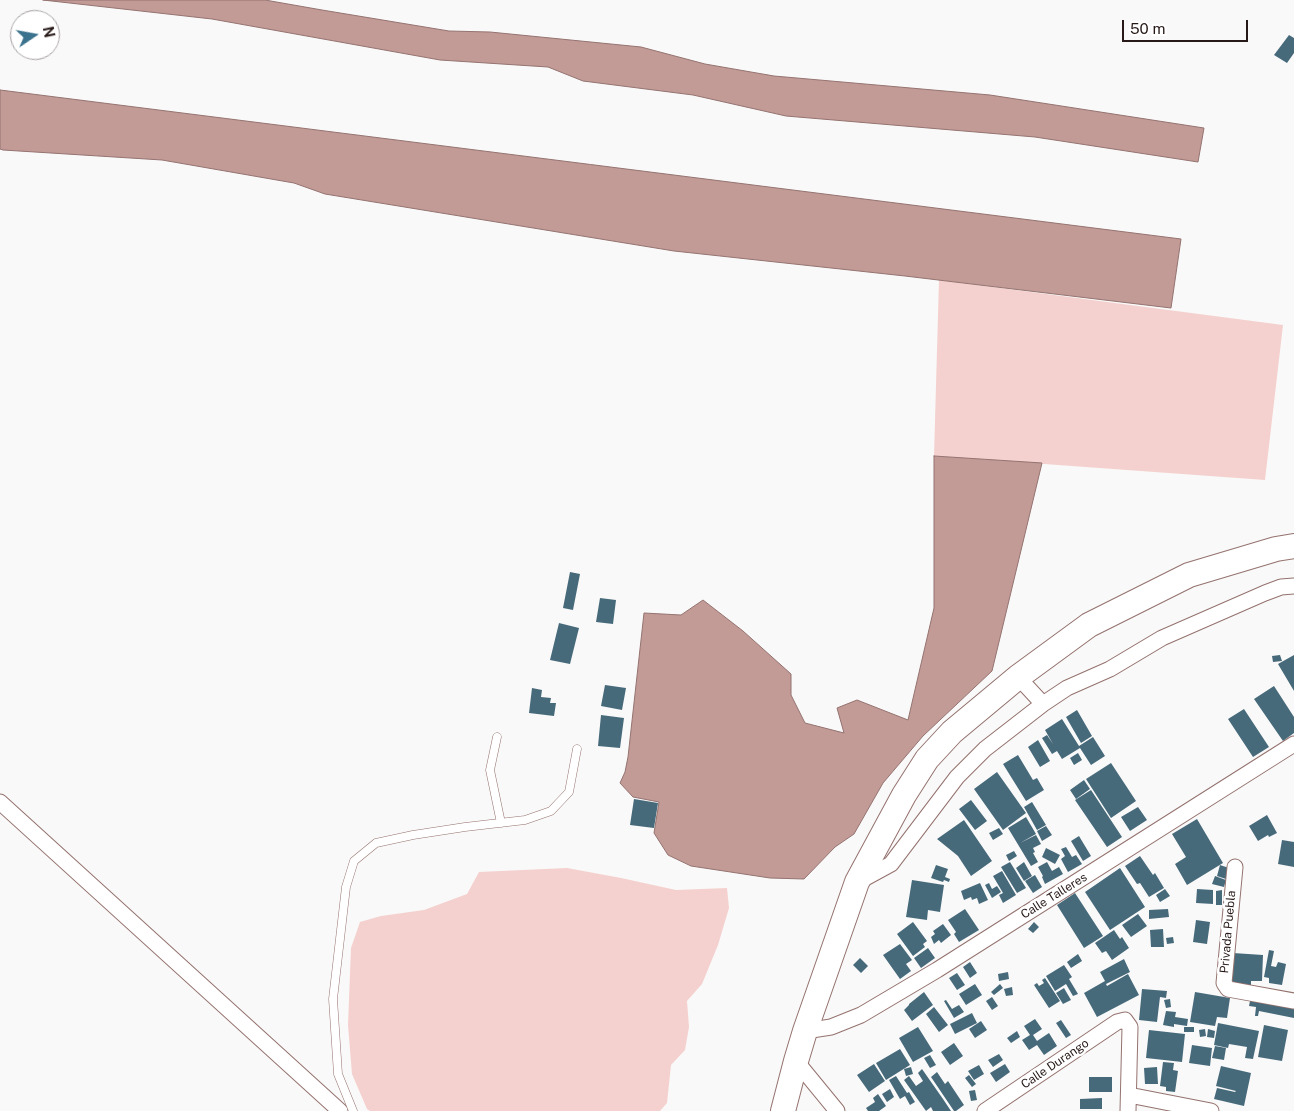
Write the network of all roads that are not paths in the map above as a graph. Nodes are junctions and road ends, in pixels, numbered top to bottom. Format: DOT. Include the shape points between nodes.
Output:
graph roads {
  1 [pos="1294,546"];
  2 [pos="1294,586"];
  3 [pos="1018,677"];
  4 [pos="1043,704"];
  5 [pos="497,737"];
  6 [pos="1294,744"];
  7 [pos="577,749"];
  8 [pos="0,802"];
  9 [pos="501,823"];
  10 [pos="1235,867"];
  11 [pos="857,882"];
  12 [pos="1294,1001"];
  13 [pos="805,1031"];
  14 [pos="796,1061"];
  15 [pos="1129,1095"];
  16 [pos="340,1111"];
  17 [pos="353,1111"];
  18 [pos="783,1111"];
  19 [pos="837,1111"];
  20 [pos="985,1111"];
  21 [pos="1128,1111"];
  22 [pos="1211,1111"];
  1 -- 3 [label="main road" via="1189,575 1090,625"];
  2 -- 4 [label="street" via="1265,593 1162,638"];
  3 -- 4 [label="street"];
  3 -- 11 [label="main road" via="952,732 927,759"];
  4 -- 11 [label="street" via="985,749 957,777 891,864"];
  5 -- 9 [label="lane" via="490,770"];
  6 -- 13 [label="street, Calle Talleres" via="861,1015 832,1027"];
  7 -- 9 [label="lane" via="568,792 551,812"];
  8 -- 16 [label="street"];
  9 -- 17 [label="lane" via="376,843 354,861 346,887 334,999 338,1074"];
  10 -- 12 [label="street, Privada Puebla" via="1224,983 1228,989"];
  11 -- 13 [label="main road"];
  13 -- 14 [label="main road"];
  14 -- 18 [label="main road"];
  14 -- 19 [label="street"];
  15 -- 20 [label="street, Calle Durango" via="1130,1026 1125,1020 1117,1022"];
  15 -- 21 [label="street"];
  15 -- 22 [label="street"];
}
